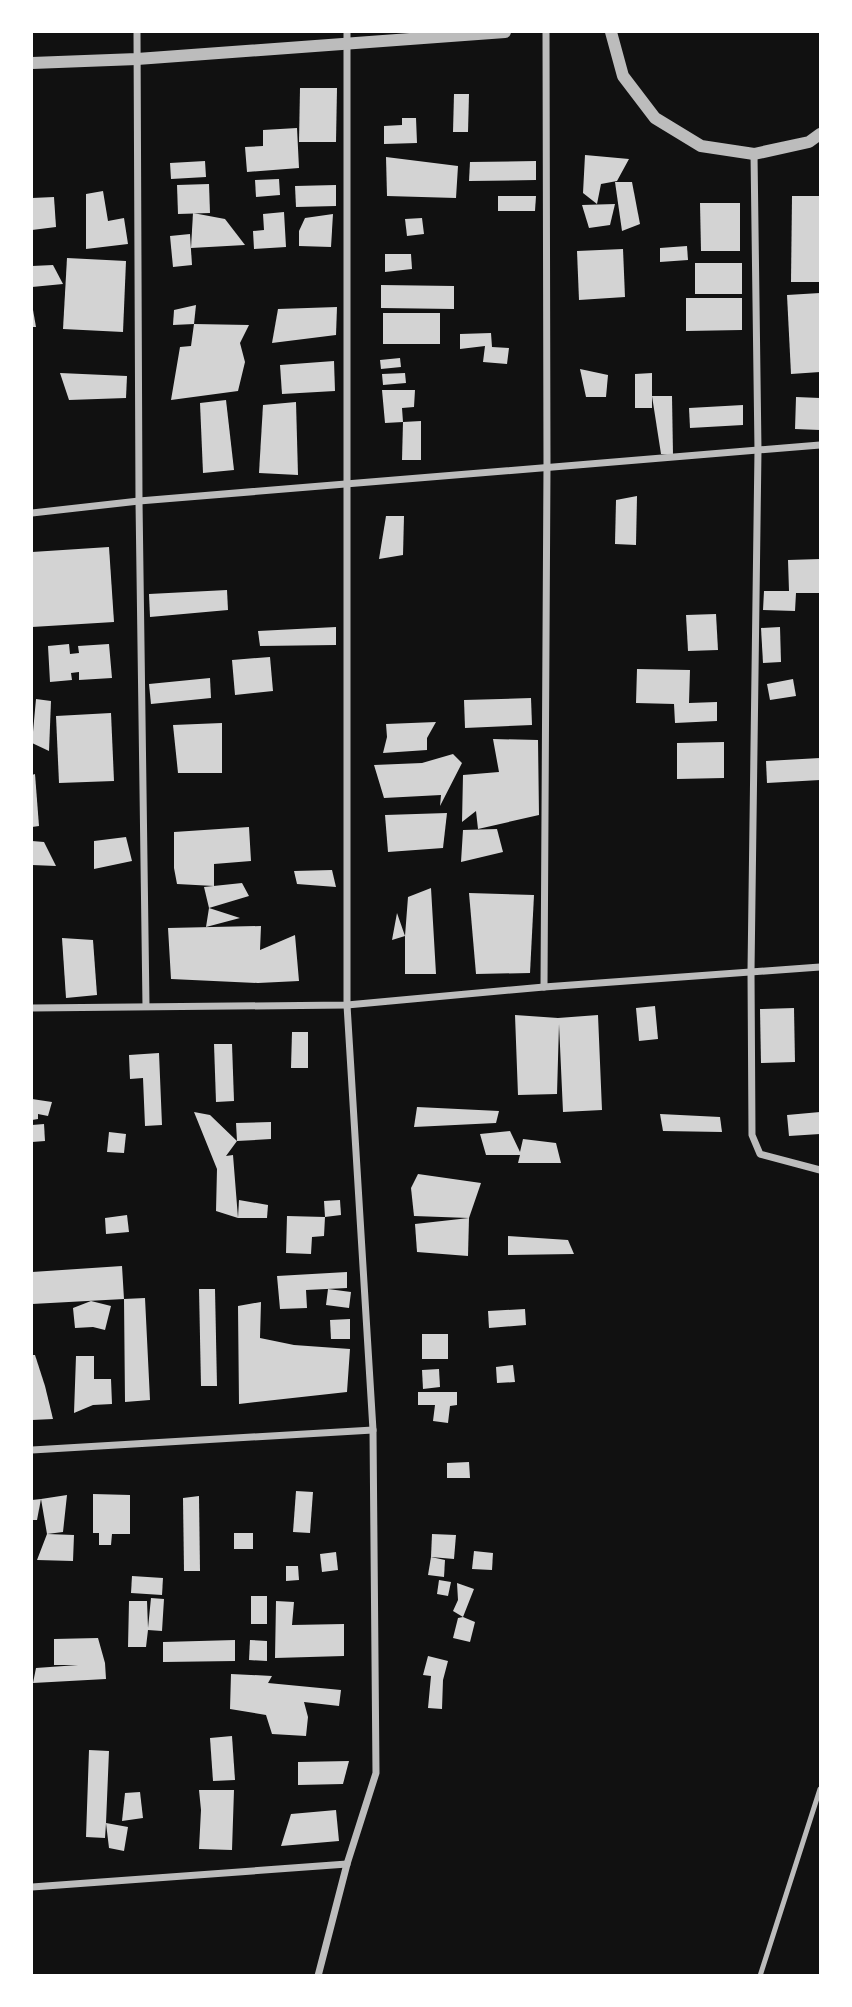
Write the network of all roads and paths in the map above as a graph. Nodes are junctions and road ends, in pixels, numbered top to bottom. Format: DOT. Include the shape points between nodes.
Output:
graph roads {
  1 [pos="136,32"];
  2 [pos="505,32"];
  3 [pos="546,32"];
  4 [pos="611,32"];
  5 [pos="347,37"];
  6 [pos="137,59"];
  7 [pos="32,63"];
  8 [pos="821,134"];
  9 [pos="754,154"];
  10 [pos="821,445"];
  11 [pos="758,450"];
  12 [pos="547,466"];
  13 [pos="348,485"];
  14 [pos="139,501"];
  15 [pos="32,513"];
  16 [pos="821,967"];
  17 [pos="751,971"];
  18 [pos="544,986"];
  19 [pos="347,1004"];
  20 [pos="146,1006"];
  21 [pos="32,1008"];
  22 [pos="821,1170"];
  23 [pos="373,1430"];
  24 [pos="32,1451"];
  25 [pos="821,1789"];
  26 [pos="346,1864"];
  27 [pos="32,1886"];
  28 [pos="318,1976"];
  29 [pos="760,1976"];
  1 -- 6 [label="street"];
  2 -- 5 [label="street"];
  3 -- 12 [label="street"];
  4 -- 9 [label="street" via="623,76 655,118 701,146"];
  5 -- 6 [label="street"];
  5 -- 13 [label="street"];
  6 -- 7 [label="street"];
  6 -- 14 [label="street"];
  8 -- 9 [label="street" via="809,142"];
  9 -- 11 [label="street"];
  10 -- 11 [label="street"];
  11 -- 12 [label="street"];
  11 -- 17 [label="street"];
  12 -- 13 [label="street"];
  12 -- 18 [label="street"];
  13 -- 14 [label="street"];
  13 -- 19 [label="street"];
  14 -- 15 [label="street"];
  14 -- 20 [label="street"];
  16 -- 17 [label="street"];
  17 -- 18 [label="street"];
  17 -- 22 [label="street" via="752,1135 760,1154"];
  18 -- 19 [label="street"];
  19 -- 20 [label="street"];
  19 -- 23 [label="street"];
  20 -- 21 [label="street"];
  23 -- 24 [label="street"];
  23 -- 26 [label="street" via="376,1773"];
  25 -- 29 [label="lane"];
  26 -- 27 [label="street"];
  26 -- 28 [label="street"];
}
